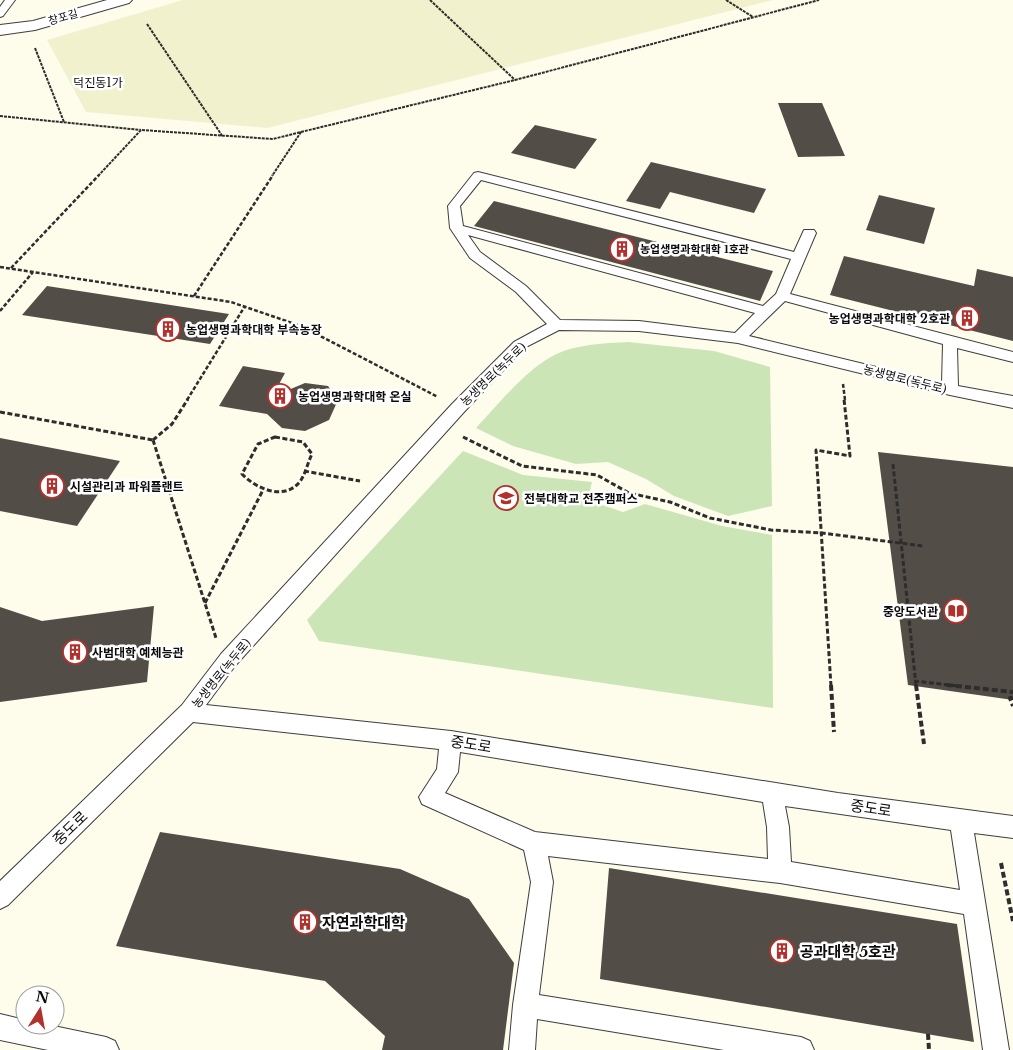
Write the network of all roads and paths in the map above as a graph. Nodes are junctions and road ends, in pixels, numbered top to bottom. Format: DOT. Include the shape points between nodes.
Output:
graph roads {
  1 [pos="10,0"];
  2 [pos="100,0"];
  3 [pos="124,0"];
  4 [pos="430,0"];
  5 [pos="726,0"];
  6 [pos="819,0"];
  7 [pos="0,14"];
  8 [pos="754,17"];
  9 [pos="147,24"];
  10 [pos="0,28"];
  11 [pos="35,48"];
  12 [pos="515,80"];
  13 [pos="0,116"];
  14 [pos="64,122"];
  15 [pos="141,130"];
  16 [pos="301,132"];
  17 [pos="223,137"];
  18 [pos="457,228"];
  19 [pos="809,233"];
  20 [pos="798,258"];
  21 [pos="0,266"];
  22 [pos="11,268"];
  23 [pos="33,272"];
  24 [pos="194,296"];
  25 [pos="782,296"];
  26 [pos="245,306"];
  27 [pos="0,311"];
  28 [pos="767,312"];
  29 [pos="556,325"];
  30 [pos="738,338"];
  31 [pos="950,341"];
  32 [pos="1013,357"];
  33 [pos="842,383"];
  34 [pos="950,390"];
  35 [pos="1013,402"];
  36 [pos="458,408"];
  37 [pos="0,412"];
  38 [pos="458,435"];
  39 [pos="153,440"];
  40 [pos="892,464"];
  41 [pos="304,471"];
  42 [pos="361,481"];
  43 [pos="263,490"];
  44 [pos="822,533"];
  45 [pos="902,543"];
  46 [pos="923,546"];
  47 [pos="205,604"];
  48 [pos="216,639"];
  49 [pos="914,681"];
  50 [pos="1013,692"];
  51 [pos="1013,698"];
  52 [pos="1013,706"];
  53 [pos="189,712"];
  54 [pos="834,732"];
  55 [pos="451,741"];
  56 [pos="924,744"];
  57 [pos="772,792"];
  58 [pos="962,820"];
  59 [pos="1013,827"];
  60 [pos="534,843"];
  61 [pos="1001,863"];
  62 [pos="780,872"];
  63 [pos="0,897"];
  64 [pos="974,904"];
  65 [pos="1013,919"];
  66 [pos="525,1005"];
  67 [pos="0,1027"];
  68 [pos="928,1034"];
  69 [pos="106,1050"];
  70 [pos="522,1050"];
  71 [pos="802,1050"];
  72 [pos="929,1050"];
  73 [pos="996,1050"];
  1 -- 7 [label="lane"];
  2 -- 10 [label="street, 창포길"];
  3 -- 10 [label="street, 창포길" via="35,25 9,30"];
  4 -- 12 [label="path"];
  5 -- 8 [label="path"];
  6 -- 8 [label="path"];
  8 -- 12 [label="path"];
  9 -- 17 [label="path"];
  11 -- 14 [label="path"];
  12 -- 16 [label="path"];
  13 -- 14 [label="path"];
  14 -- 15 [label="path"];
  15 -- 17 [label="path"];
  15 -- 22 [label="path"];
  16 -- 17 [label="path" via="273,139"];
  16 -- 24 [label="path"];
  18 -- 20 [label="lane" via="454,206 478,176"];
  18 -- 28 [label="lane"];
  18 -- 29 [label="lane" via="475,255 521,289"];
  19 -- 20 [label="lane"];
  20 -- 25 [label="lane"];
  21 -- 22 [label="path"];
  22 -- 23 [label="path"];
  23 -- 24 [label="path"];
  23 -- 27 [label="path"];
  24 -- 26 [label="path"];
  25 -- 28 [label="lane"];
  25 -- 31 [label="lane"];
  26 -- 36 [label="path" via="301,326"];
  26 -- 39 [label="path" via="172,424"];
  28 -- 30 [label="lane"];
  29 -- 30 [label="lane, 농생명로(녹두로)" via="639,326"];
  29 -- 36 [label="lane, 농생명로(녹두로)" via="519,345"];
  30 -- 34 [label="lane, 농생명로(녹두로)"];
  31 -- 32 [label="lane"];
  31 -- 34 [label="lane"];
  33 -- 44 [label="path" via="850,456 816,450"];
  34 -- 35 [label="lane, 농생명로(녹두로)"];
  36 -- 53 [label="lane, 농생명로(녹두로)" via="228,660"];
  37 -- 39 [label="path"];
  38 -- 44 [label="path" via="522,466 597,475 629,493 670,502 710,518 771,530"];
  39 -- 47 [label="path"];
  40 -- 45 [label="path"];
  41 -- 42 [label="path"];
  41 -- 43 [label="path" via="299,482 278,492"];
  41 -- 43 [label="path" via="312,454 303,442 275,437 258,444 242,474 250,484"];
  43 -- 47 [label="path"];
  44 -- 45 [label="path"];
  44 -- 54 [label="path"];
  45 -- 46 [label="path"];
  45 -- 49 [label="path"];
  47 -- 48 [label="path"];
  49 -- 50 [label="path"];
  49 -- 56 [label="path"];
  51 -- 52 [label="path" via="1010,698"];
  53 -- 55 [label="lane, 중도로"];
  53 -- 63 [label="lane, 중도로"];
  55 -- 57 [label="lane, 중도로"];
  55 -- 60 [label="lane" via="447,772 430,797"];
  57 -- 58 [label="lane, 중도로"];
  57 -- 62 [label="lane"];
  58 -- 59 [label="lane, 중도로"];
  58 -- 64 [label="lane"];
  60 -- 62 [label="lane"];
  60 -- 66 [label="lane" via="542,882"];
  61 -- 65 [label="path"];
  62 -- 64 [label="lane"];
  64 -- 73 [label="lane"];
  66 -- 70 [label="lane"];
  66 -- 71 [label="lane"];
  67 -- 69 [label="lane"];
  68 -- 72 [label="path"];
}
